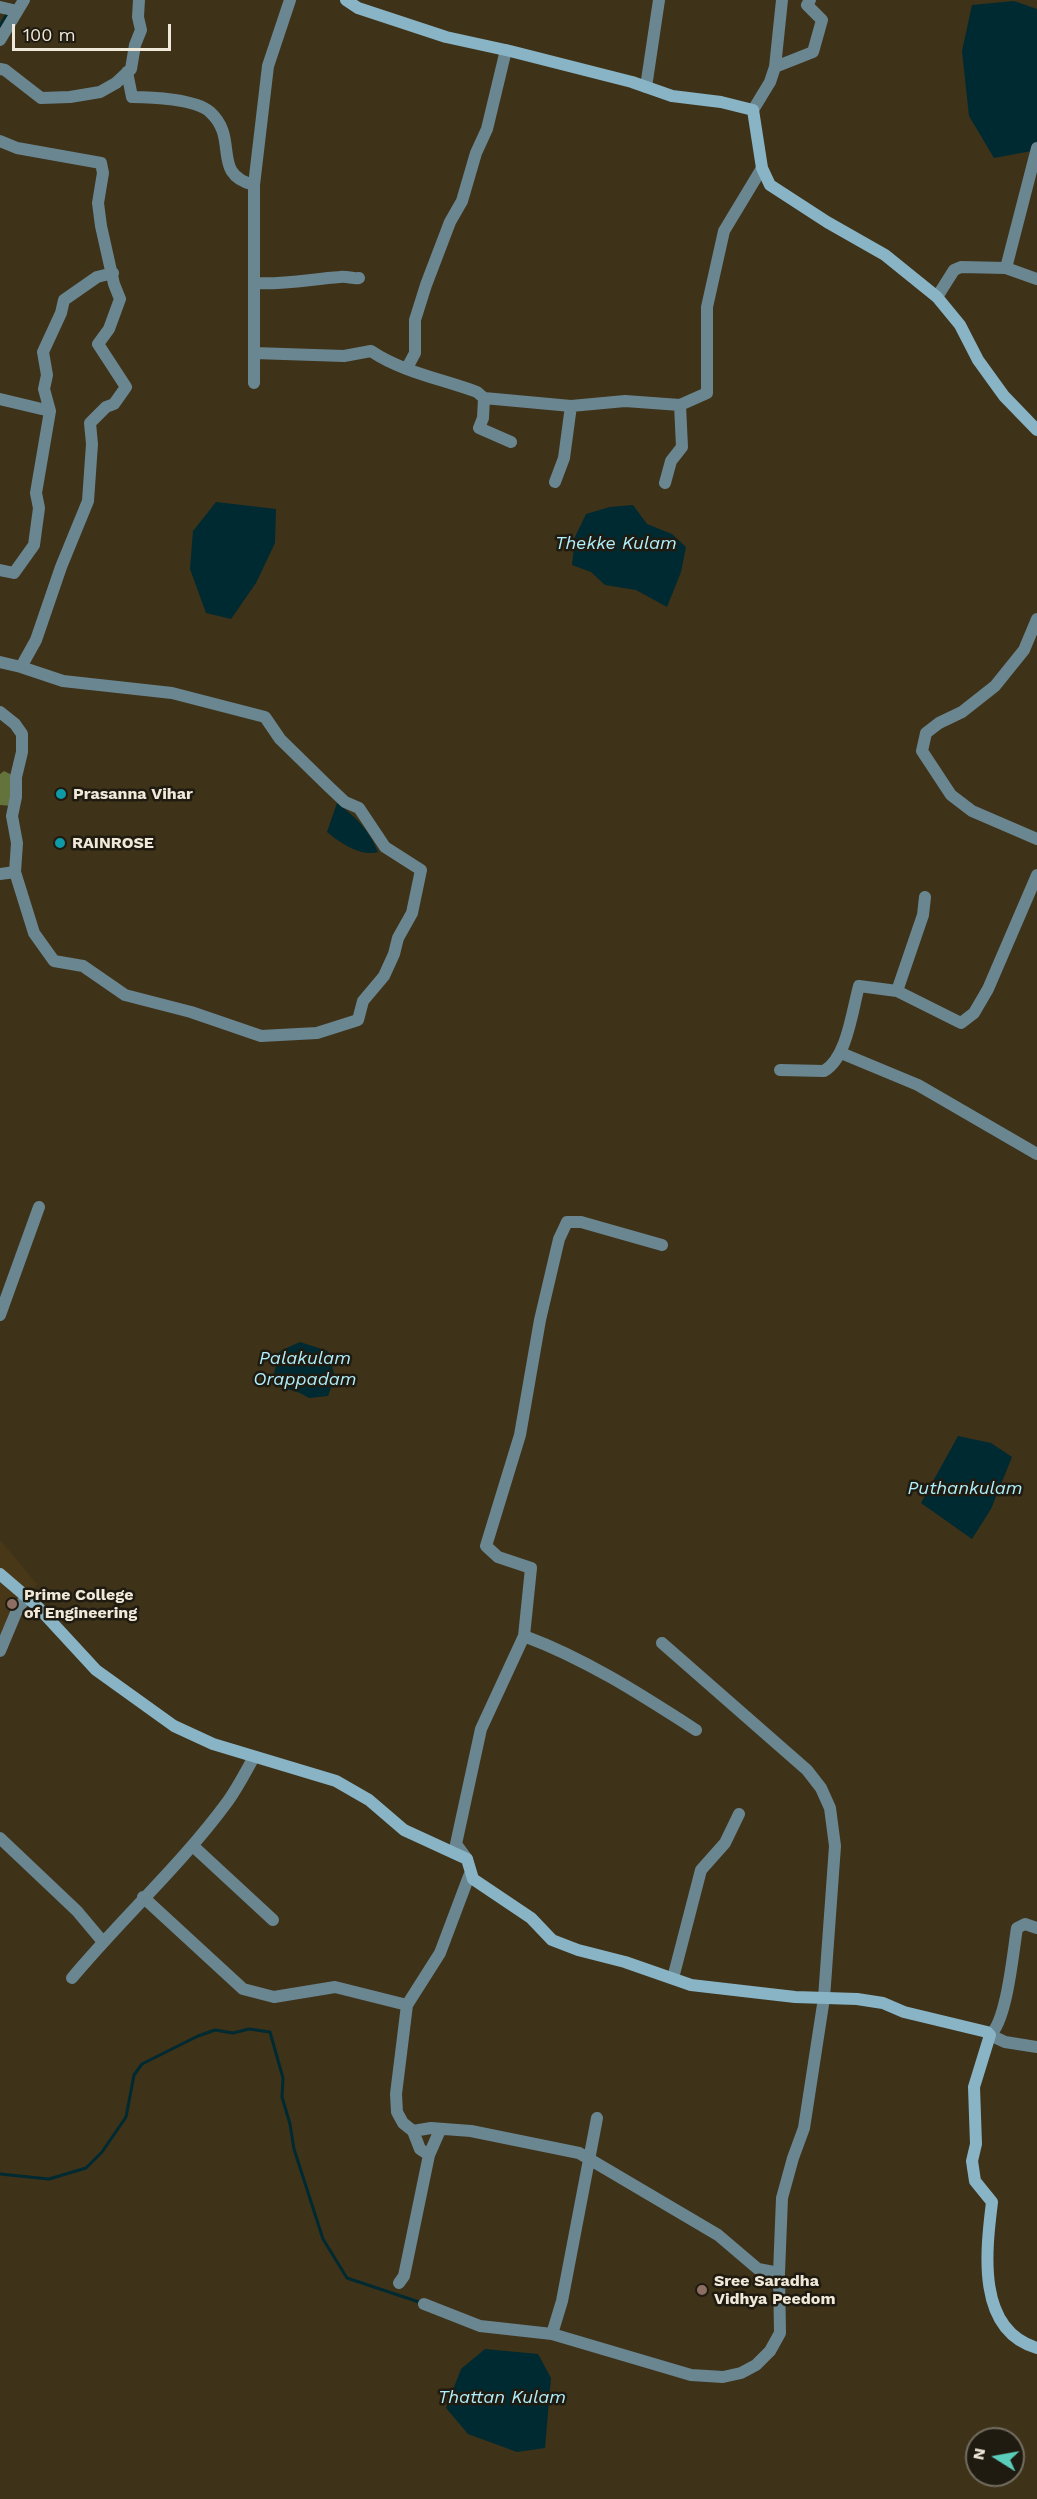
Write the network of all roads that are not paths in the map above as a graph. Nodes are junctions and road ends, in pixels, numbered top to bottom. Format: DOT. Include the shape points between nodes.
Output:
graph roads {
  1 [pos="139,0"];
  2 [pos="290,0"];
  3 [pos="346,0"];
  4 [pos="659,0"];
  5 [pos="782,0"];
  6 [pos="810,0"];
  7 [pos="12,7"];
  8 [pos="0,40"];
  9 [pos="506,50"];
  10 [pos="775,67"];
  11 [pos="0,69"];
  12 [pos="128,72"];
  13 [pos="646,87"];
  14 [pos="753,110"];
  15 [pos="0,141"];
  16 [pos="1037,148"];
  17 [pos="762,168"];
  18 [pos="254,185"];
  19 [pos="1006,268"];
  20 [pos="113,273"];
  21 [pos="359,278"];
  22 [pos="1037,279"];
  23 [pos="254,283"];
  24 [pos="937,297"];
  25 [pos="254,353"];
  26 [pos="407,368"];
  27 [pos="254,383"];
  28 [pos="484,398"];
  29 [pos="0,399"];
  30 [pos="680,405"];
  31 [pos="571,406"];
  32 [pos="50,411"];
  33 [pos="1037,430"];
  34 [pos="511,442"];
  35 [pos="555,482"];
  36 [pos="665,483"];
  37 [pos="0,570"];
  38 [pos="1037,619"];
  39 [pos="0,662"];
  40 [pos="21,667"];
  41 [pos="0,712"];
  42 [pos="1037,839"];
  43 [pos="15,872"];
  44 [pos="0,874"];
  45 [pos="1037,875"];
  46 [pos="925,897"];
  47 [pos="897,991"];
  48 [pos="841,1053"];
  49 [pos="780,1070"];
  50 [pos="1037,1154"];
  51 [pos="39,1207"];
  52 [pos="662,1245"];
  53 [pos="0,1315"];
  54 [pos="0,1574"];
  55 [pos="27,1597"];
  56 [pos="524,1636"];
  57 [pos="662,1643"];
  58 [pos="0,1651"];
  59 [pos="696,1730"];
  60 [pos="254,1757"];
  61 [pos="739,1814"];
  62 [pos="0,1838"];
  63 [pos="192,1846"];
  64 [pos="467,1859"];
  65 [pos="473,1879"];
  66 [pos="143,1897"];
  67 [pos="273,1920"];
  68 [pos="1037,1928"];
  69 [pos="102,1941"];
  70 [pos="72,1978"];
  71 [pos="674,1978"];
  72 [pos="824,1998"];
  73 [pos="407,2006"];
  74 [pos="990,2036"];
  75 [pos="1037,2047"];
  76 [pos="597,2118"];
  77 [pos="440,2130"];
  78 [pos="412,2132"];
  79 [pos="429,2155"];
  80 [pos="590,2161"];
  81 [pos="779,2273"];
  82 [pos="399,2283"];
  83 [pos="424,2304"];
  84 [pos="552,2334"];
  85 [pos="1037,2348"];
  1 -- 12 [label="street" via="141,30"];
  2 -- 18 [label="street" via="268,66"];
  3 -- 9 [label="street" via="357,8 446,38"];
  4 -- 13 [label="street"];
  5 -- 10 [label="street"];
  6 -- 10 [label="street" via="807,6 822,20 813,52"];
  7 -- 8 [label="street"];
  9 -- 13 [label="street"];
  9 -- 26 [label="street" via="487,129 415,320 415,353"];
  10 -- 14 [label="street"];
  11 -- 12 [label="street" via="41,98 100,92"];
  12 -- 18 [label="street" via="132,97 151,97 208,110 226,136 228,166 240,181"];
  13 -- 14 [label="street" via="672,96"];
  14 -- 17 [label="street"];
  15 -- 20 [label="street" via="17,148 101,164 98,203"];
  16 -- 19 [label="street"];
  17 -- 24 [label="street" via="770,185 885,255"];
  17 -- 30 [label="street" via="724,231 707,308 707,393"];
  18 -- 23 [label="street"];
  19 -- 22 [label="street"];
  19 -- 24 [label="street" via="961,267 954,270"];
  20 -- 32 [label="street" via="97,277 64,300 43,352 47,375 44,388"];
  20 -- 40 [label="street" via="120,298 109,329 98,344 126,387 114,404 90,423 88,501 36,640"];
  21 -- 23 [label="street" via="342,276 276,285"];
  23 -- 25 [label="street"];
  24 -- 33 [label="street" via="960,325 978,360 1004,396"];
  25 -- 26 [label="street" via="344,356 371,351 390,364"];
  25 -- 27 [label="street"];
  26 -- 28 [label="street" via="477,392"];
  28 -- 31 [label="street"];
  28 -- 34 [label="street" via="479,428"];
  29 -- 32 [label="street"];
  30 -- 31 [label="street" via="625,401"];
  30 -- 36 [label="street" via="682,447 671,461"];
  31 -- 35 [label="street" via="564,458"];
  32 -- 37 [label="street" via="36,493 39,508 34,545 15,573"];
  38 -- 42 [label="street" via="1024,650 995,686 926,733 922,752 951,795 972,811"];
  39 -- 40 [label="street"];
  40 -- 43 [label="street" via="68,682 172,693 265,717 280,739 319,777 345,802 359,808 385,847 421,870 412,913 384,976 363,1001 358,1020 317,1033 261,1036 125,995 83,966 54,961 34,933"];
  41 -- 43 [label="street" via="22,734 12,816 17,843"];
  43 -- 44 [label="street"];
  45 -- 47 [label="street" via="988,990 974,1013 961,1023"];
  46 -- 47 [label="street" via="923,915"];
  47 -- 48 [label="street" via="859,986"];
  48 -- 49 [label="street" via="824,1071"];
  48 -- 50 [label="street" via="918,1085"];
  51 -- 53 [label="street"];
  52 -- 56 [label="street" via="581,1222 567,1222 559,1239 520,1435 486,1546 498,1557 531,1568"];
  54 -- 55 [label="street"];
  55 -- 58 [label="street" via="18,1608"];
  55 -- 60 [label="street" via="96,1670 174,1726"];
  56 -- 59 [label="street" via="565,1651"];
  56 -- 64 [label="street" via="481,1729 456,1844"];
  57 -- 72 [label="street" via="807,1770 821,1788 830,1808 835,1846"];
  60 -- 63 [label="street" via="230,1799"];
  60 -- 64 [label="street" via="336,1781 369,1800 404,1830"];
  61 -- 71 [label="street" via="725,1843 701,1870"];
  62 -- 69 [label="street"];
  63 -- 66 [label="street"];
  63 -- 67 [label="street"];
  64 -- 65 [label="street"];
  65 -- 71 [label="street" via="531,1918 552,1940"];
  65 -- 73 [label="street" via="469,1875 440,1953"];
  66 -- 69 [label="street"];
  66 -- 73 [label="street" via="243,1989 274,1997 335,1987"];
  68 -- 74 [label="street" via="1025,1924 1017,1928 1008,1987 997,2027"];
  69 -- 70 [label="street"];
  71 -- 72 [label="street" via="691,1984"];
  72 -- 74 [label="street" via="883,2003"];
  72 -- 81 [label="street" via="804,2128 782,2198"];
  73 -- 78 [label="street" via="396,2094 397,2112"];
  74 -- 75 [label="street"];
  74 -- 85 [label="street" via="974,2087 976,2144 972,2161 975,2181 992,2202 988,2222 988,2286 1007,2332"];
  76 -- 80 [label="street"];
  77 -- 78 [label="street"];
  77 -- 79 [label="street"];
  77 -- 80 [label="street" via="471,2132 579,2153"];
  78 -- 79 [label="street" via="420,2149"];
  79 -- 82 [label="street" via="404,2276"];
  80 -- 81 [label="street" via="718,2235 758,2269"];
  80 -- 84 [label="street"];
  81 -- 84 [label="street" via="780,2333 756,2365 741,2373 723,2377 691,2375"];
  83 -- 84 [label="street" via="480,2326"];
}
